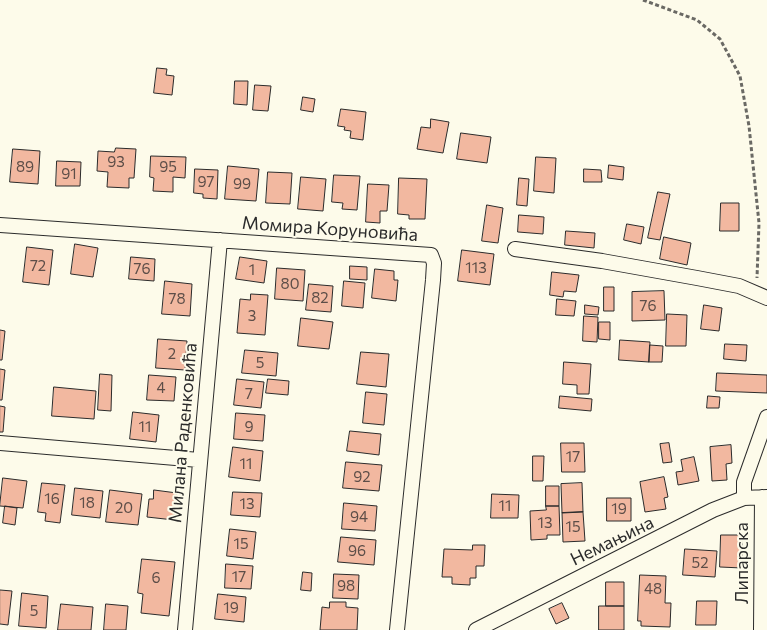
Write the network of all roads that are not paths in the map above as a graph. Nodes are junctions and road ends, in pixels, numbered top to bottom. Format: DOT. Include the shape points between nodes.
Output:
graph roads {
  1 [pos="0,225"];
  2 [pos="220,240"];
  3 [pos="515,249"];
  4 [pos="762,296"];
  5 [pos="767,417"];
  6 [pos="0,443"];
  7 [pos="199,460"];
  8 [pos="764,497"];
  9 [pos="744,498"];
  10 [pos="185,630"];
  11 [pos="397,630"];
  12 [pos="476,630"];
  13 [pos="761,630"];
  1 -- 2 [label="street, Момира Коруновића"];
  2 -- 7 [label="street, Милана Раденковића"];
  2 -- 11 [label="street, Момира Коруновића" via="431,255 433,280"];
  3 -- 4 [label="street" via="697,278 739,286"];
  5 -- 9 [label="street" via="744,482"];
  6 -- 7 [label="street"];
  7 -- 10 [label="street, Милана Раденковића"];
  8 -- 9 [label="street, Немањина"];
  8 -- 13 [label="street, Липарска"];
  9 -- 12 [label="street, Немањина" via="713,510"];
}
